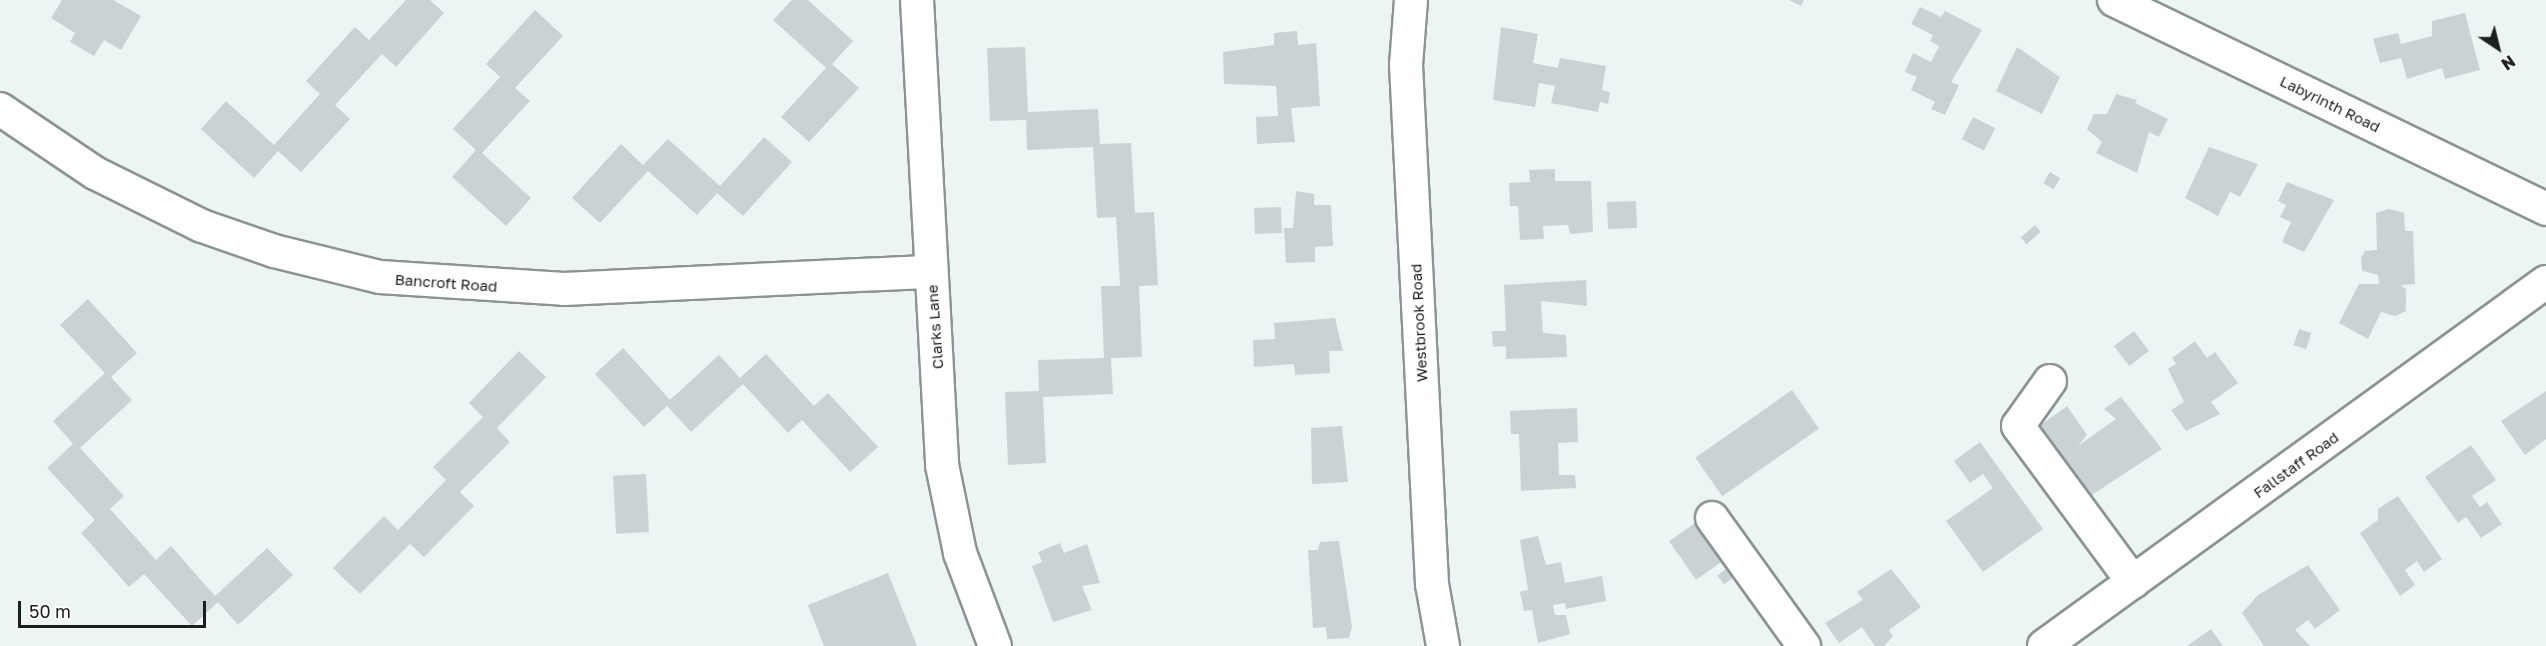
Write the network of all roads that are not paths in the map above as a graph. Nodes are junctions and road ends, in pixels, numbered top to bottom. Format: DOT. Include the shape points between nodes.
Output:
graph roads {
  1 [pos="917,0"];
  2 [pos="1411,0"];
  3 [pos="2114,0"];
  4 [pos="0,109"];
  5 [pos="2546,209"];
  6 [pos="931,272"];
  7 [pos="2546,282"];
  8 [pos="2050,381"];
  9 [pos="1712,518"];
  10 [pos="2133,582"];
  11 [pos="995,646"];
  12 [pos="1443,646"];
  13 [pos="1804,646"];
  14 [pos="2044,646"];
  1 -- 6 [label="street, Clarks Lane"];
  2 -- 12 [label="street, Westbrook Road" via="1406,65 1428,513 1433,592"];
  3 -- 5 [label="street, Labyrinth Road"];
  4 -- 6 [label="street, Bancroft Road" via="95,173 202,226 274,251 380,278 564,288"];
  6 -- 11 [label="street, Clarks Lane" via="948,511"];
  7 -- 10 [label="street, Fallstaff Road"];
  8 -- 10 [label="street" via="2018,426"];
  9 -- 13 [label="street"];
  10 -- 14 [label="street, Fallstaff Road"];
}
